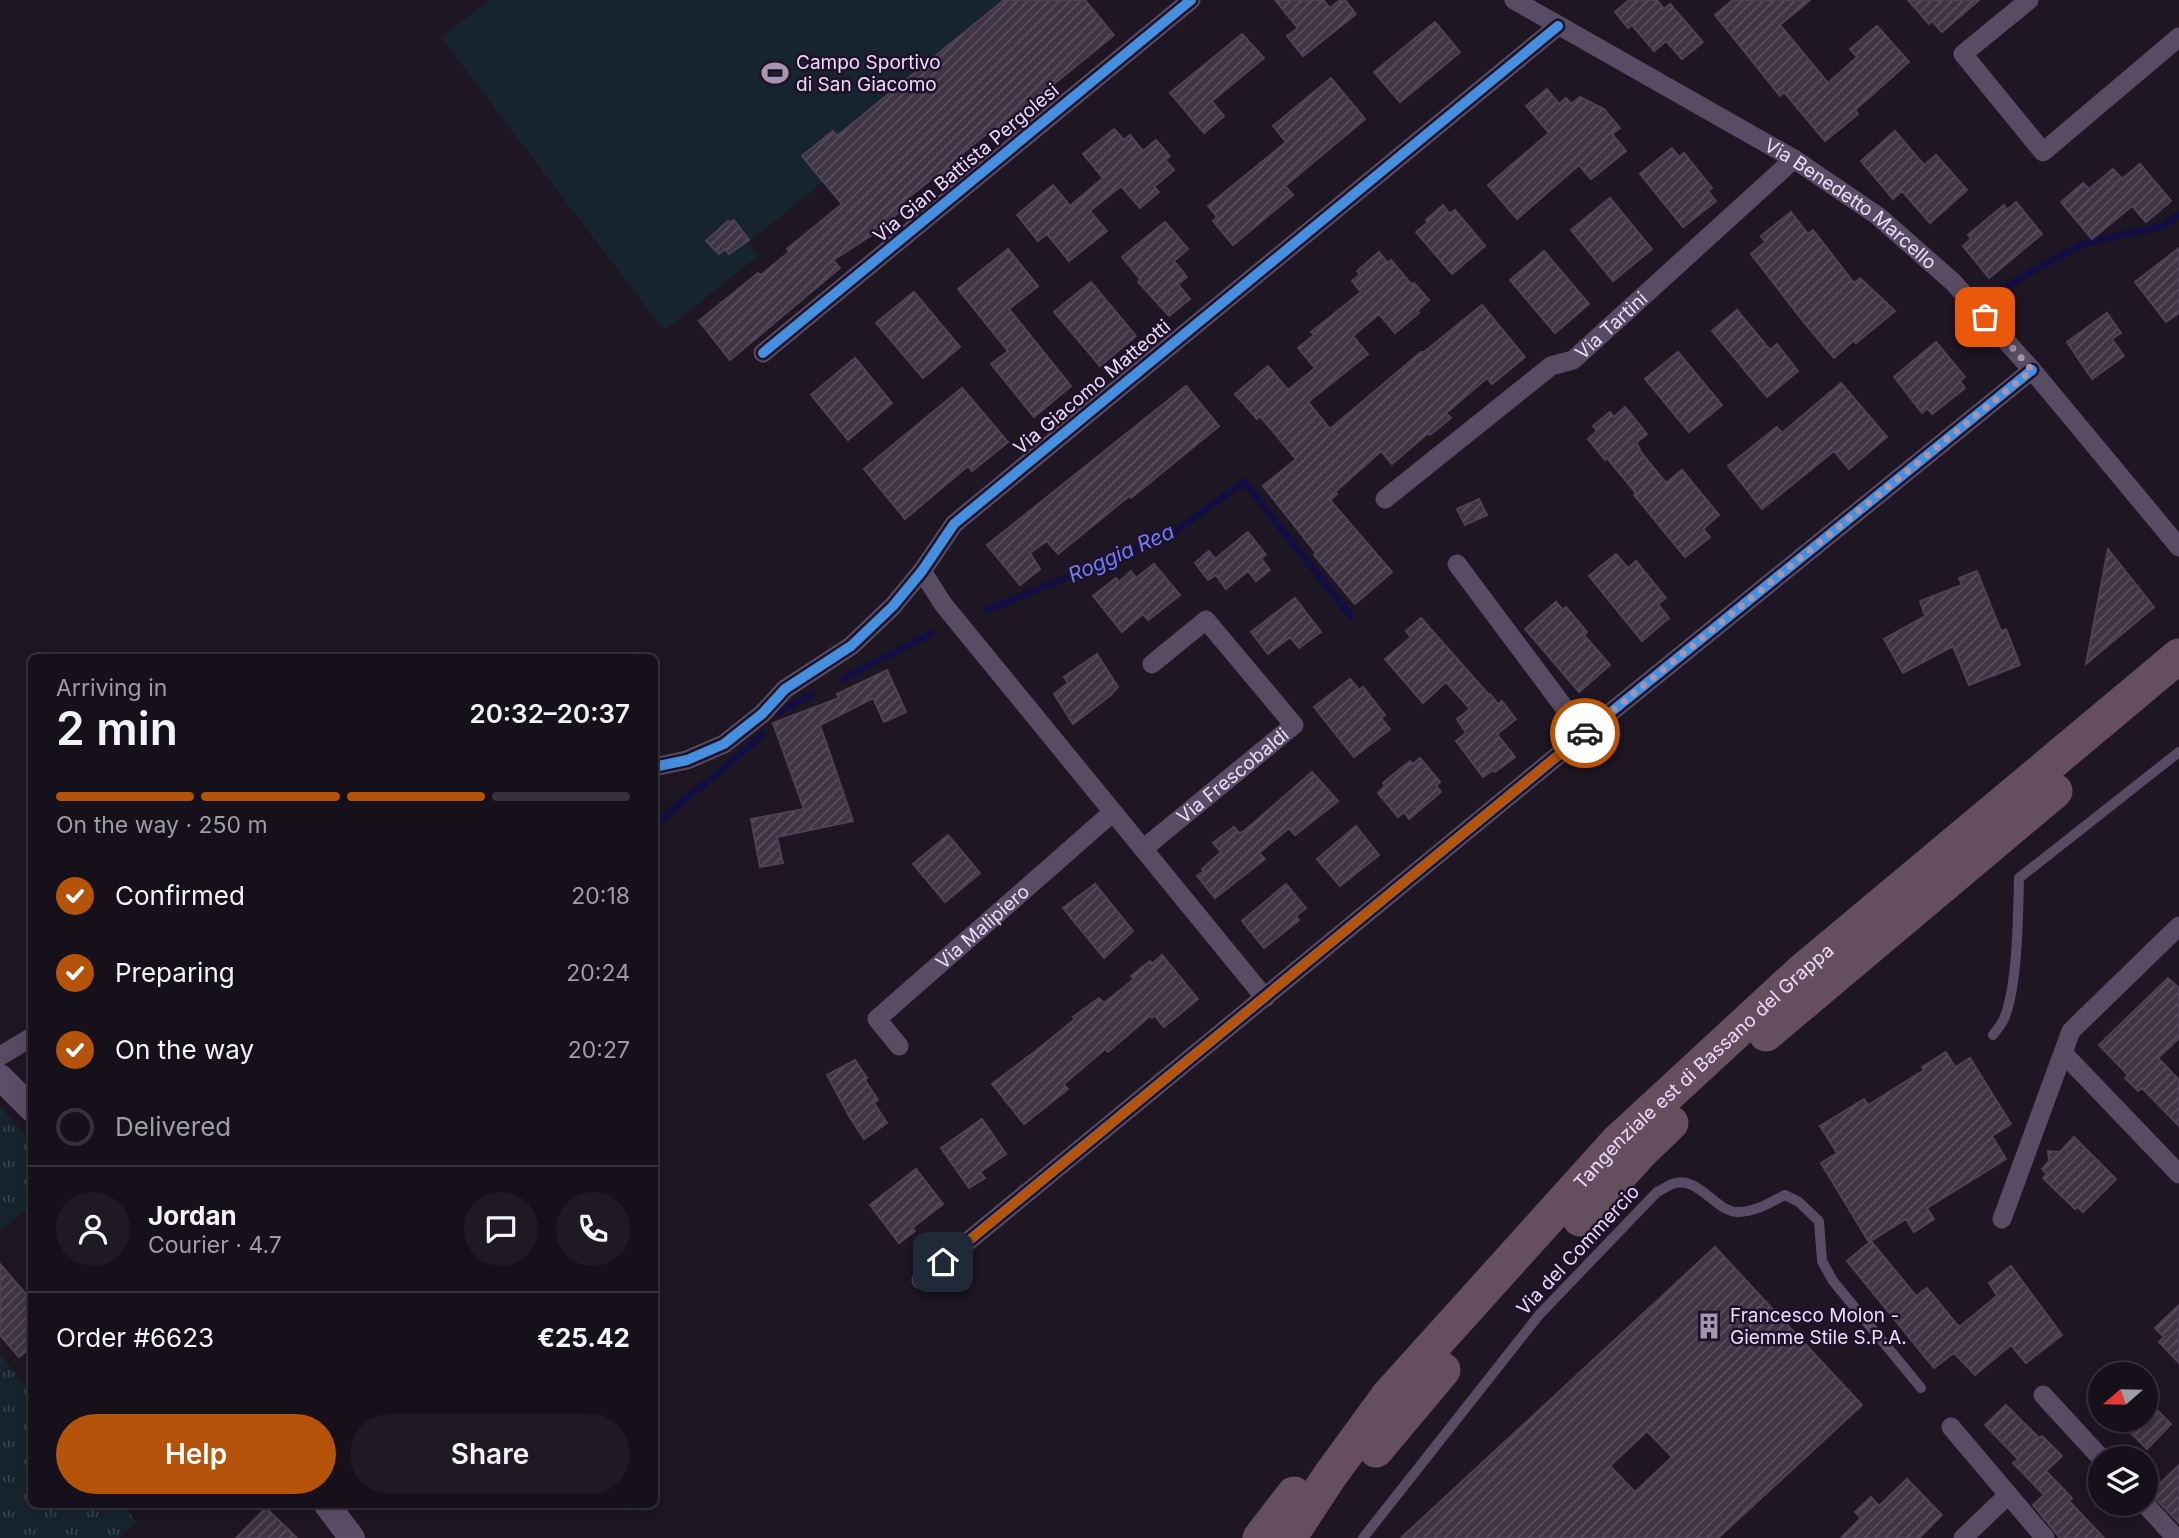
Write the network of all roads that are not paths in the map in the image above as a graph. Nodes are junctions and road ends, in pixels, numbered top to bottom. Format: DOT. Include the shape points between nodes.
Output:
graph roads {
  1 [pos="1191,0"];
  2 [pos="1514,0"];
  3 [pos="2029,0"];
  4 [pos="1558,26"];
  5 [pos="2179,37"];
  6 [pos="1794,159"];
  7 [pos="763,353"];
  8 [pos="2032,370"];
  9 [pos="1385,499"];
  10 [pos="2179,547"];
  11 [pos="1457,564"];
  12 [pos="922,571"];
  13 [pos="2179,656"];
  14 [pos="1152,664"];
  15 [pos="2179,686"];
  16 [pos="1584,734"];
  17 [pos="2179,752"];
  18 [pos="658,766"];
  19 [pos="1113,812"];
  20 [pos="1143,849"];
  21 [pos="2179,926"];
  22 [pos="1265,998"];
  23 [pos="1993,1035"];
  24 [pos="28,1039"];
  25 [pos="899,1046"];
  26 [pos="2064,1054"];
  27 [pos="0,1056"];
  28 [pos="0,1077"];
  29 [pos="28,1105"];
  30 [pos="2179,1174"];
  31 [pos="2002,1219"];
  32 [pos="921,1280"];
  33 [pos="1921,1388"];
  34 [pos="2043,1395"];
  35 [pos="1388,1396"];
  36 [pos="1951,1427"];
  37 [pos="2090,1446"];
  38 [pos="2008,1495"];
  39 [pos="329,1508"];
  40 [pos="2156,1516"];
  41 [pos="352,1538"];
  42 [pos="1260,1538"];
  43 [pos="1307,1538"];
  44 [pos="1363,1538"];
  45 [pos="1963,1538"];
  46 [pos="2045,1538"];
  47 [pos="2176,1538"];
  1 -- 7 [label="street, Via Gian Battista Pergolesi"];
  2 -- 4 [label="street, Via Benedetto Marcello"];
  3 -- 5 [label="street" via="1963,54 2043,152"];
  4 -- 6 [label="street, Via Benedetto Marcello"];
  4 -- 12 [label="street, Via Giacomo Matteotti" via="954,524"];
  6 -- 8 [label="street, Via Benedetto Marcello" via="1878,216 1953,282"];
  6 -- 9 [label="street, Via Tartini" via="1573,360 1551,366"];
  8 -- 10 [label="street, Via Benedetto Marcello"];
  8 -- 16 [label="street"];
  11 -- 16 [label="street"];
  12 -- 18 [label="street, Via Giacomo Matteotti" via="851,646 785,689 724,744"];
  12 -- 19 [label="street" via="943,604"];
  13 -- 35 [label="highway, Tangenziale est di Bassano del Grappa" via="1801,972 1713,1052 1618,1141"];
  14 -- 20 [label="street, Via Frescobaldi" via="1206,620 1294,725"];
  15 -- 43 [label="highway, Tangenziale est di Bassano del Grappa" via="1749,1048 1640,1153 1443,1370"];
  16 -- 22 [label="street"];
  17 -- 23 [label="lane" via="2019,878 2009,1003"];
  19 -- 20 [label="street"];
  19 -- 25 [label="street, Via Malipiero" via="877,1019"];
  20 -- 22 [label="street"];
  21 -- 26 [label="street" via="2071,1031"];
  22 -- 32 [label="street"];
  24 -- 27 [label="street"];
  26 -- 30 [label="street"];
  26 -- 31 [label="street"];
  28 -- 29 [label="main road"];
  33 -- 44 [label="lane, Via del Commercio" via="1833,1281 1822,1261 1819,1221 1799,1202 1785,1195 1739,1212 1723,1209 1691,1185 1674,1183 1657,1192 1539,1315"];
  34 -- 37 [label="street"];
  35 -- 42 [label="highway" via="1328,1450"];
  35 -- 43 [label="highway, Tangenziale est di Bassano del Grappa" via="1329,1477"];
  36 -- 38 [label="street"];
  38 -- 45 [label="street"];
  38 -- 46 [label="street"];
  39 -- 41 [label="main road"];
  40 -- 47 [label="street"];
}
